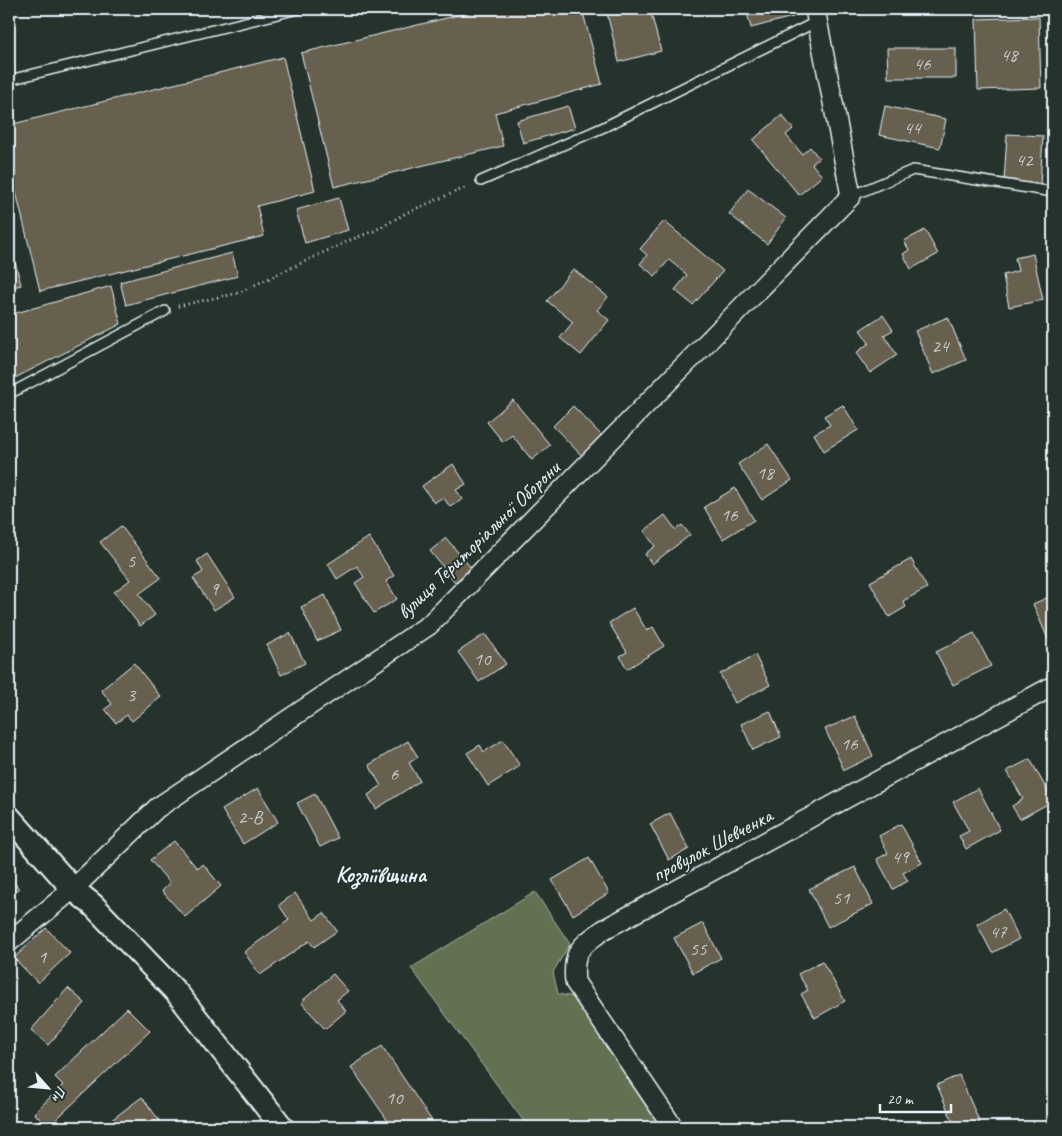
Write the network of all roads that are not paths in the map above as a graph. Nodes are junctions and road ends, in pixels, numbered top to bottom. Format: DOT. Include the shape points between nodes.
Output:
graph roads {
  1 [pos="298,9"];
  2 [pos="817,15"];
  3 [pos="9,80"];
  4 [pos="481,181"];
  5 [pos="1053,192"];
  6 [pos="851,196"];
  7 [pos="165,311"];
  8 [pos="9,394"];
  9 [pos="1053,686"];
  10 [pos="9,817"];
  11 [pos="73,889"];
  12 [pos="9,942"];
  13 [pos="282,1127"];
  14 [pos="673,1127"];
  1 -- 3 [label="lane"];
  2 -- 4 [label="lane" via="604,127"];
  2 -- 6 [label="street"];
  5 -- 6 [label="lane, вулиця Територіальної Оборони" via="913,170"];
  6 -- 11 [label="street, вулиця Територіальної Оборони" via="429,625 157,808"];
  7 -- 8 [label="lane"];
  9 -- 14 [label="street, провулок Шевченка" via="603,930 580,946 573,963 575,982"];
  10 -- 11 [label="street"];
  11 -- 12 [label="street, вулиця Територіальної Оборони"];
  11 -- 13 [label="street" via="177,993"];
}
